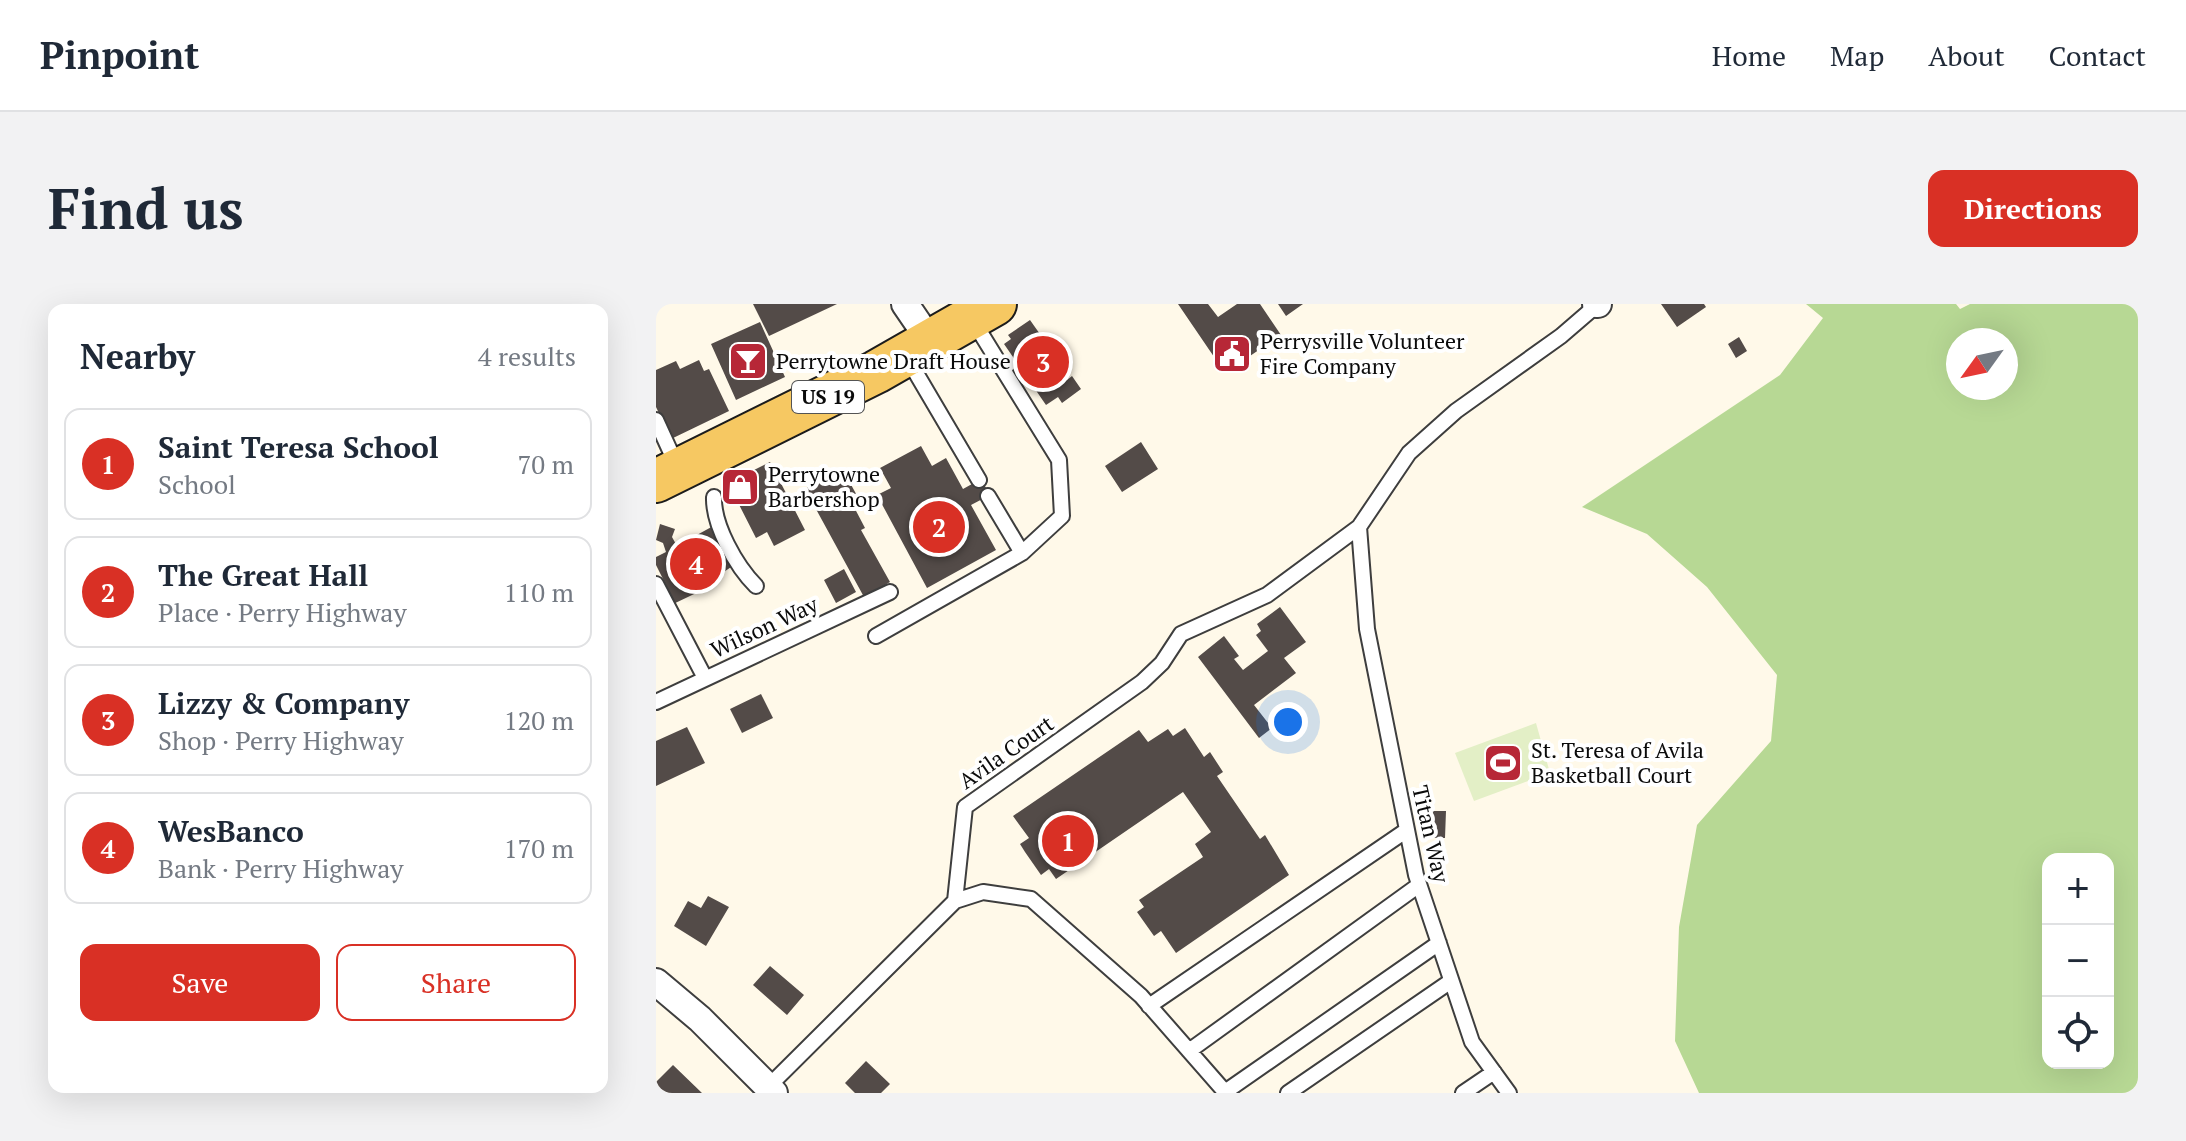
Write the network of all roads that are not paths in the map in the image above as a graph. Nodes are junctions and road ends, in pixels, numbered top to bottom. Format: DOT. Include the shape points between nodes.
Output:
graph roads {
  1 [pos="905,304"];
  2 [pos="1597,304"];
  3 [pos="983,311"];
  4 [pos="918,349"];
  5 [pos="656,420"];
  6 [pos="668,475"];
  7 [pos="979,480"];
  8 [pos="988,496"];
  9 [pos="714,497"];
  10 [pos="1359,527"];
  11 [pos="1022,553"];
  12 [pos="656,584"];
  13 [pos="756,586"];
  14 [pos="890,592"];
  15 [pos="876,636"];
  16 [pos="705,678"];
  17 [pos="656,702"];
  18 [pos="1407,830"];
  19 [pos="1419,885"];
  20 [pos="955,901"];
  21 [pos="1439,943"];
  22 [pos="1451,981"];
  23 [pos="656,982"];
  24 [pos="1149,1006"];
  25 [pos="1189,1051"];
  26 [pos="1494,1072"];
  27 [pos="1309,1087"];
  28 [pos="771,1090"];
  29 [pos="1226,1092"];
  30 [pos="1288,1093"];
  31 [pos="1463,1093"];
  32 [pos="1509,1093"];
  1 -- 4 [label="street"];
  2 -- 10 [label="lane, Avila Court" via="1409,453"];
  3 -- 4 [label="main road, US 19"];
  3 -- 11 [label="lane" via="1062,468 1062,516"];
  4 -- 6 [label="main road, US 19"];
  4 -- 7 [label="lane"];
  5 -- 6 [label="lane"];
  8 -- 11 [label="lane"];
  9 -- 13 [label="lane" via="714,512"];
  10 -- 18 [label="lane, Titan Way" via="1367,629"];
  10 -- 20 [label="lane, Avila Court" via="1267,595 1181,634 1142,682 965,807"];
  11 -- 15 [label="lane"];
  12 -- 16 [label="lane"];
  14 -- 16 [label="lane, Wilson Way"];
  16 -- 17 [label="lane, Wilson Way"];
  18 -- 19 [label="lane, Titan Way"];
  18 -- 24 [label="lane"];
  19 -- 21 [label="lane, Titan Way"];
  19 -- 25 [label="lane"];
  20 -- 24 [label="lane" via="983,892 1031,899"];
  20 -- 28 [label="lane"];
  21 -- 22 [label="lane, Titan Way"];
  21 -- 29 [label="lane"];
  22 -- 26 [label="lane, Titan Way" via="1472,1042"];
  22 -- 27 [label="lane"];
  23 -- 28 [label="street"];
  24 -- 25 [label="lane"];
  25 -- 29 [label="lane"];
  26 -- 31 [label="lane"];
  26 -- 32 [label="lane, Titan Way"];
  27 -- 30 [label="lane"];
}
